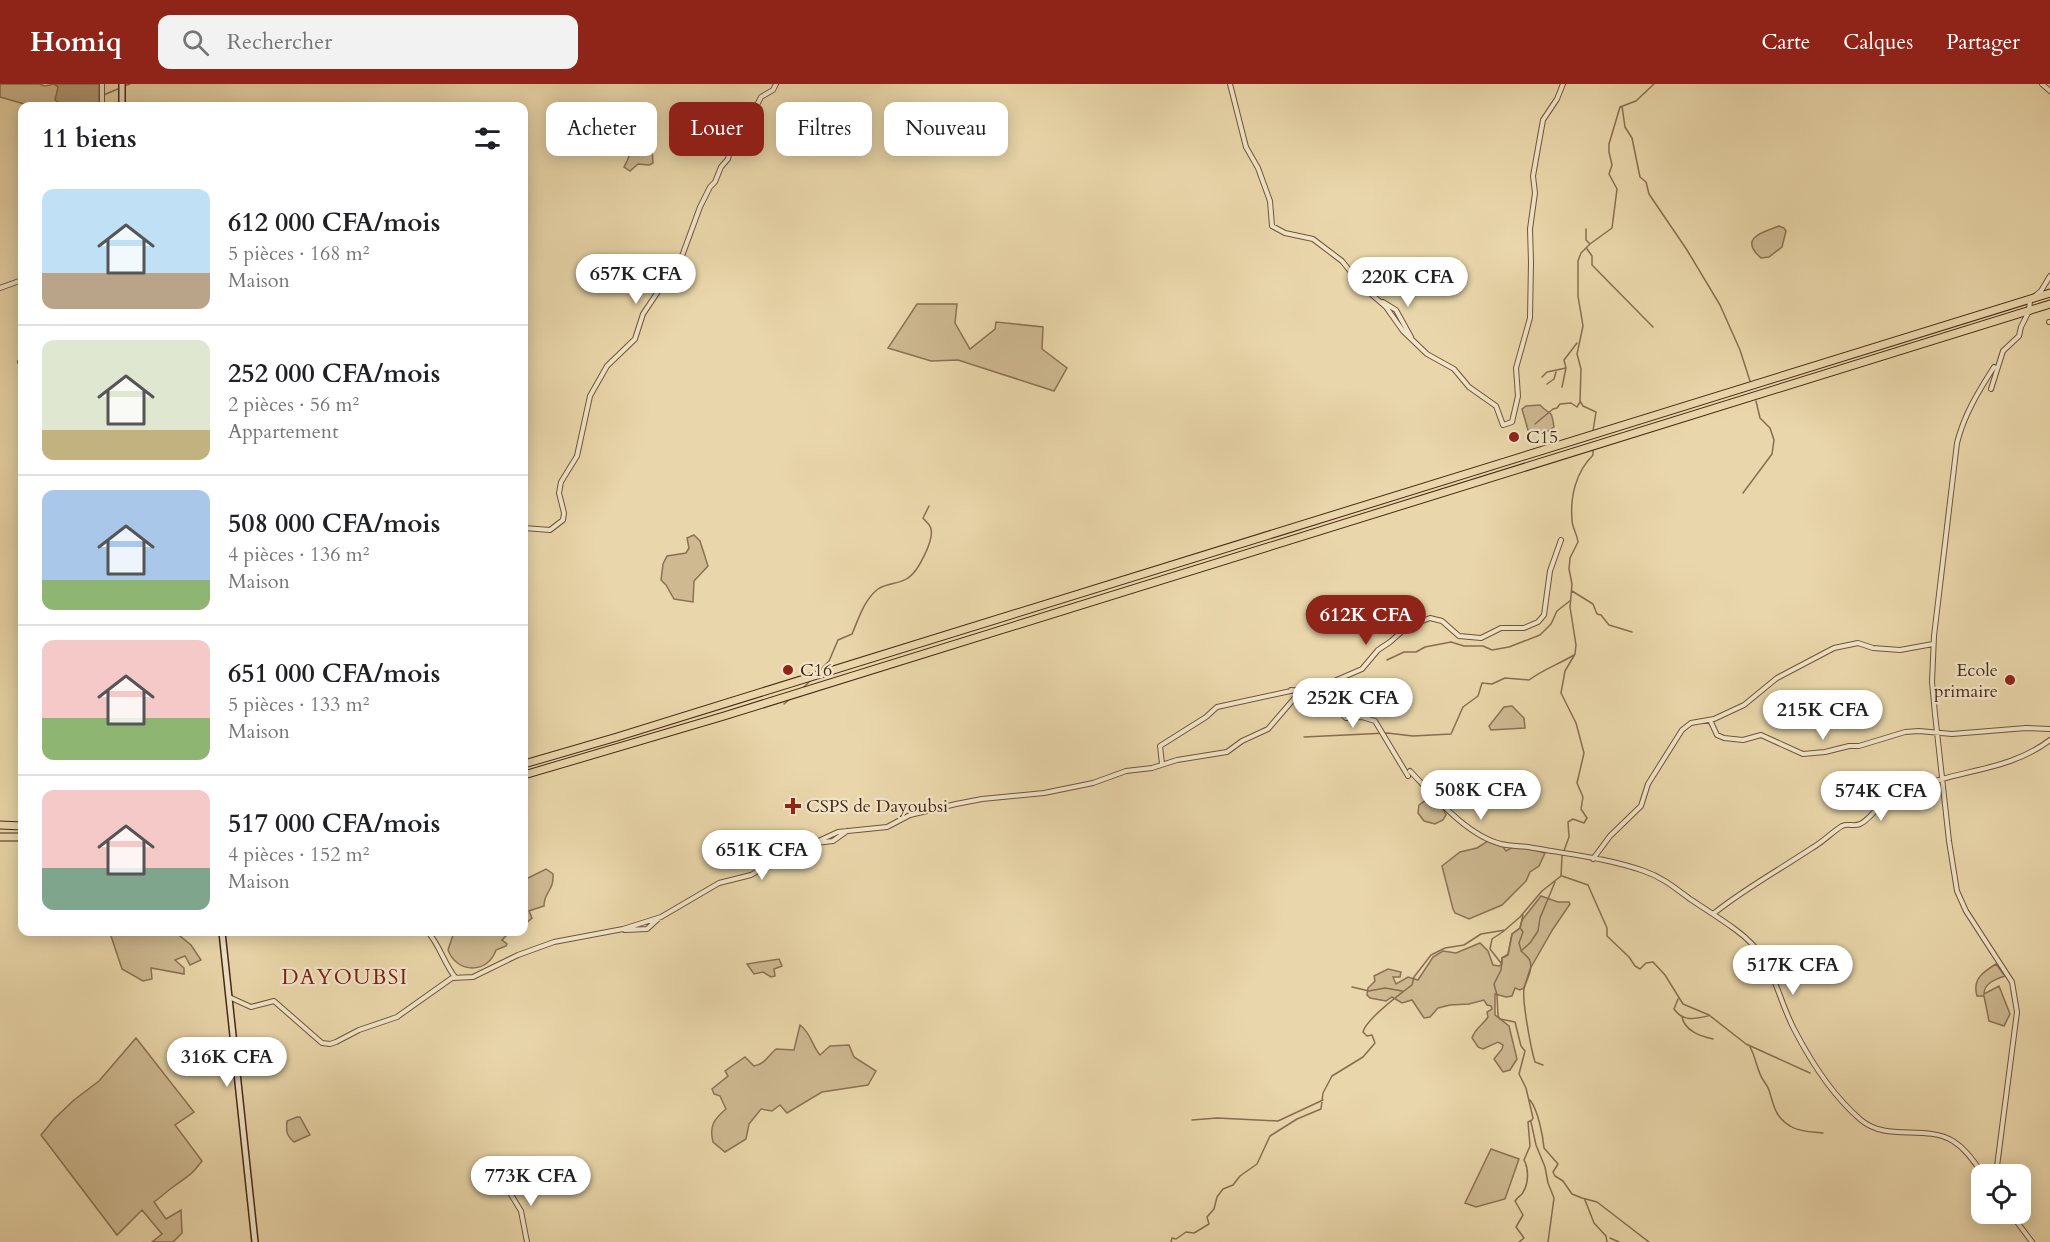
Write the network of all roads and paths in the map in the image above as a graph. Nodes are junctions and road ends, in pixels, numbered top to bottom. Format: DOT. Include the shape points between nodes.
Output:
graph roads {
  1 [pos="102,84"];
  2 [pos="122,84"];
  3 [pos="776,84"];
  4 [pos="1230,84"];
  5 [pos="1563,84"];
  6 [pos="2042,84"];
  7 [pos="2050,91"];
  8 [pos="102,102"];
  9 [pos="122,102"];
  10 [pos="2050,276"];
  11 [pos="18,281"];
  12 [pos="0,288"];
  13 [pos="2050,293"];
  14 [pos="2030,300"];
  15 [pos="2050,304"];
  16 [pos="2029,311"];
  17 [pos="1994,367"];
  18 [pos="1990,389"];
  19 [pos="528,528"];
  20 [pos="1561,540"];
  21 [pos="1933,644"];
  22 [pos="1308,686"];
  23 [pos="1291,690"];
  24 [pos="1299,693"];
  25 [pos="1710,720"];
  26 [pos="2050,729"];
  27 [pos="1937,733"];
  28 [pos="2050,740"];
  29 [pos="528,763"];
  30 [pos="1162,764"];
  31 [pos="528,774"];
  32 [pos="1943,779"];
  33 [pos="0,825"];
  34 [pos="18,826"];
  35 [pos="0,837"];
  36 [pos="18,837"];
  37 [pos="1593,859"];
  38 [pos="1713,914"];
  39 [pos="222,936"];
  40 [pos="431,936"];
  41 [pos="455,977"];
  42 [pos="229,997"];
  43 [pos="1975,1164"];
  44 [pos="1997,1164"];
  45 [pos="504,1183"];
  46 [pos="2018,1224"];
  47 [pos="255,1242"];
  48 [pos="527,1242"];
  49 [pos="2032,1242"];
  1 -- 8 [label="street"];
  2 -- 9 [label="street"];
  3 -- 19 [label="street" via="761,97 733,137 728,159 700,207 682,256 643,314 634,339 607,366 590,396 577,456 561,482 563,519 550,530"];
  4 -- 5 [label="street" via="1246,147 1270,201 1272,226 1285,233 1309,237 1345,264 1362,286 1396,310 1413,340 1427,354 1454,369 1469,387 1496,406 1503,425 1512,422 1518,396 1516,368 1530,318 1530,229 1539,139 1546,114"];
  6 -- 7 [label="street"];
  10 -- 14 [label="street"];
  11 -- 12 [label="street"];
  13 -- 14 [label="highway"];
  14 -- 16 [label="street"];
  14 -- 29 [label="highway"];
  15 -- 16 [label="highway"];
  16 -- 18 [label="street" via="2019,336 2003,351"];
  16 -- 31 [label="highway"];
  17 -- 21 [label="street" via="1960,427"];
  20 -- 22 [label="street" via="1550,571 1544,615 1538,622 1524,628 1501,628 1481,638 1459,636 1442,621 1430,618 1407,627 1377,650 1362,669 1332,682"];
  21 -- 25 [label="street" via="1900,650 1858,644 1834,648 1777,678 1752,700"];
  21 -- 27 [label="street"];
  22 -- 23 [label="street"];
  22 -- 24 [label="street"];
  23 -- 24 [label="street"];
  23 -- 30 [label="street" via="1217,707 1162,743"];
  24 -- 30 [label="street" via="1268,729 1227,752"];
  24 -- 37 [label="street" via="1318,695 1346,718 1362,717 1375,722 1409,773 1477,832 1502,844"];
  25 -- 27 [label="street" via="1717,735 1724,738 1743,740 1761,735 1803,754 1868,744 1905,732"];
  25 -- 37 [label="street" via="1691,723 1682,730 1648,784 1641,806"];
  26 -- 27 [label="street"];
  27 -- 32 [label="street"];
  28 -- 32 [label="street" via="2008,764"];
  30 -- 41 [label="street" via="1044,793 956,804 910,815 887,827 847,831 833,841 812,843 751,874 719,883 647,929 623,929 554,942 473,977"];
  32 -- 38 [label="street" via="1896,797 1859,825 1843,826"];
  32 -- 44 [label="street" via="1958,891 1966,911 2012,982 2016,998"];
  33 -- 34 [label="highway"];
  35 -- 36 [label="highway"];
  37 -- 38 [label="street" via="1665,880"];
  38 -- 43 [label="street" via="1760,951 1806,1050 1858,1118 1885,1131 1945,1137"];
  39 -- 42 [label="street"];
  40 -- 41 [label="street"];
  41 -- 42 [label="street" via="397,1017 330,1044 322,1043 274,1001 251,1007"];
  42 -- 47 [label="street"];
  45 -- 48 [label="street" via="521,1211"];
  46 -- 49 [label="street"];
}
